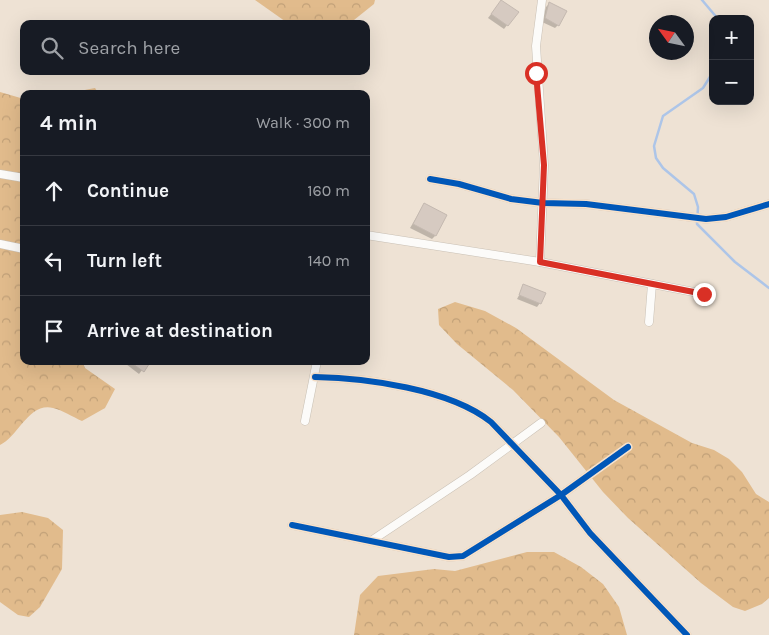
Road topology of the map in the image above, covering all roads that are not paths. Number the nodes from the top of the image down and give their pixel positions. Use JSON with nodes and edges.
{"nodes":[{"id":1,"x":542,"y":0,"type":"edge"},
{"id":2,"x":0,"y":174,"type":"edge"},
{"id":3,"x":20,"y":177,"type":"edge"},
{"id":4,"x":430,"y":179,"type":"dead end"},
{"id":5,"x":543,"y":203,"type":"junction"},
{"id":6,"x":769,"y":204,"type":"edge"},
{"id":7,"x":370,"y":235,"type":"edge"},
{"id":8,"x":0,"y":244,"type":"edge"},
{"id":9,"x":20,"y":248,"type":"edge"},
{"id":10,"x":540,"y":262,"type":"junction"},
{"id":11,"x":652,"y":284,"type":"junction"},
{"id":12,"x":704,"y":294,"type":"dead end"},
{"id":13,"x":650,"y":322,"type":"dead end"},
{"id":14,"x":316,"y":365,"type":"edge"},
{"id":15,"x":315,"y":377,"type":"junction"},
{"id":16,"x":305,"y":421,"type":"dead end"},
{"id":17,"x":541,"y":423,"type":"dead end"},
{"id":18,"x":513,"y":444,"type":"junction"},
{"id":19,"x":628,"y":447,"type":"dead end"},
{"id":20,"x":561,"y":495,"type":"junction"},
{"id":21,"x":292,"y":525,"type":"dead end"},
{"id":22,"x":371,"y":541,"type":"junction"},
{"id":23,"x":687,"y":635,"type":"edge"}],
"edges":[{"from":1,"to":5,"type":"street"},
{"from":2,"to":3,"type":"street"},
{"from":4,"to":5,"type":"street"},
{"from":5,"to":6,"type":"street"},
{"from":5,"to":10,"type":"street"},
{"from":7,"to":10,"type":"street"},
{"from":8,"to":9,"type":"street"},
{"from":10,"to":11,"type":"street"},
{"from":11,"to":12,"type":"street"},
{"from":11,"to":13,"type":"street"},
{"from":14,"to":15,"type":"street"},
{"from":15,"to":16,"type":"street"},
{"from":15,"to":18,"type":"street"},
{"from":17,"to":18,"type":"street"},
{"from":18,"to":20,"type":"street"},
{"from":18,"to":22,"type":"street"},
{"from":19,"to":20,"type":"street"},
{"from":20,"to":22,"type":"street"},
{"from":20,"to":23,"type":"street"},
{"from":21,"to":22,"type":"street"}]}
